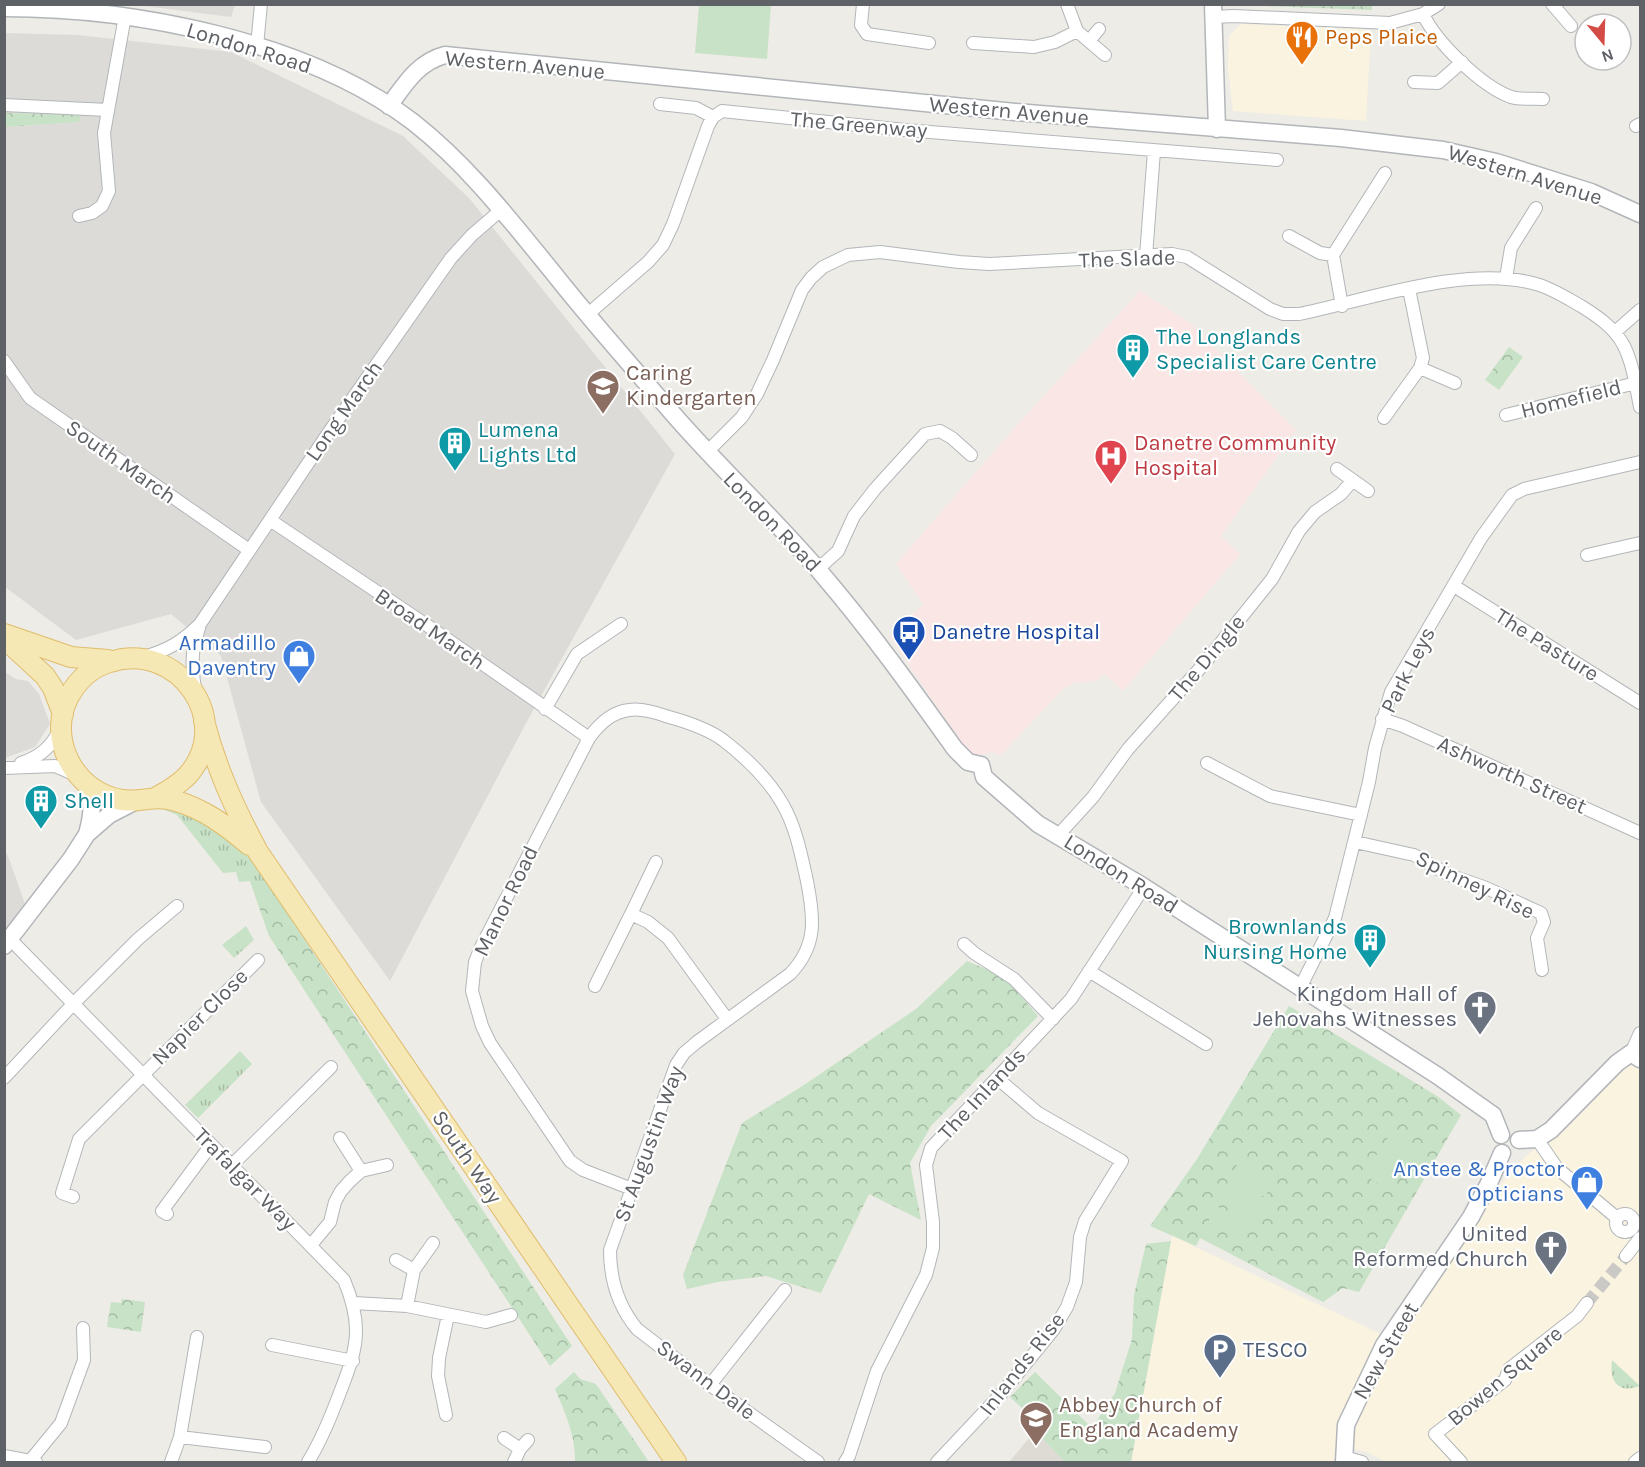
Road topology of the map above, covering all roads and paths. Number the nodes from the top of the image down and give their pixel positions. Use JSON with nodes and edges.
{"nodes":[{"id":1,"x":261,"y":4,"type":"edge"},
{"id":2,"x":863,"y":4,"type":"edge"},
{"id":3,"x":1067,"y":4,"type":"edge"},
{"id":4,"x":1439,"y":4,"type":"edge"},
{"id":5,"x":1552,"y":4,"type":"edge"},
{"id":6,"x":40,"y":6,"type":"edge"},
{"id":7,"x":4,"y":8,"type":"edge"},
{"id":8,"x":1213,"y":11,"type":"edge"},
{"id":9,"x":1423,"y":14,"type":"junction"},
{"id":10,"x":125,"y":16,"type":"junction"},
{"id":11,"x":1571,"y":26,"type":"dead end"},
{"id":12,"x":1099,"y":28,"type":"dead end"},
{"id":13,"x":864,"y":29,"type":"junction"},
{"id":14,"x":1077,"y":31,"type":"junction"},
{"id":15,"x":849,"y":32,"type":"dead end"},
{"id":16,"x":1089,"y":41,"type":"junction"},
{"id":17,"x":929,"y":42,"type":"dead end"},
{"id":18,"x":973,"y":43,"type":"dead end"},
{"id":19,"x":257,"y":46,"type":"junction"},
{"id":20,"x":1105,"y":55,"type":"dead end"},
{"id":21,"x":1462,"y":62,"type":"junction"},
{"id":22,"x":1414,"y":82,"type":"dead end"},
{"id":23,"x":1543,"y":99,"type":"dead end"},
{"id":24,"x":660,"y":104,"type":"dead end"},
{"id":25,"x":4,"y":105,"type":"edge"},
{"id":26,"x":389,"y":106,"type":"junction"},
{"id":27,"x":108,"y":110,"type":"junction"},
{"id":28,"x":713,"y":117,"type":"junction"},
{"id":29,"x":1217,"y":129,"type":"junction"},
{"id":30,"x":1154,"y":151,"type":"junction"},
{"id":31,"x":1277,"y":160,"type":"dead end"},
{"id":32,"x":1385,"y":173,"type":"dead end"},
{"id":33,"x":1536,"y":208,"type":"dead end"},
{"id":34,"x":501,"y":210,"type":"junction"},
{"id":35,"x":1641,"y":214,"type":"edge"},
{"id":36,"x":79,"y":216,"type":"dead end"},
{"id":37,"x":1289,"y":236,"type":"dead end"},
{"id":38,"x":1333,"y":255,"type":"junction"},
{"id":39,"x":1146,"y":256,"type":"junction"},
{"id":40,"x":1506,"y":278,"type":"junction"},
{"id":41,"x":1409,"y":289,"type":"junction"},
{"id":42,"x":1342,"y":306,"type":"junction"},
{"id":43,"x":1641,"y":310,"type":"edge"},
{"id":44,"x":587,"y":315,"type":"junction"},
{"id":45,"x":1615,"y":332,"type":"junction"},
{"id":46,"x":4,"y":361,"type":"edge"},
{"id":47,"x":1420,"y":368,"type":"junction"},
{"id":48,"x":1455,"y":383,"type":"dead end"},
{"id":49,"x":1636,"y":383,"type":"junction"},
{"id":50,"x":1641,"y":407,"type":"edge"},
{"id":51,"x":1506,"y":415,"type":"dead end"},
{"id":52,"x":1384,"y":418,"type":"dead end"},
{"id":53,"x":706,"y":453,"type":"junction"},
{"id":54,"x":971,"y":455,"type":"dead end"},
{"id":55,"x":1641,"y":462,"type":"edge"},
{"id":56,"x":1337,"y":469,"type":"dead end"},
{"id":57,"x":1353,"y":480,"type":"junction"},
{"id":58,"x":1368,"y":491,"type":"dead end"},
{"id":59,"x":270,"y":520,"type":"junction"},
{"id":60,"x":1641,"y":543,"type":"edge"},
{"id":61,"x":249,"y":550,"type":"junction"},
{"id":62,"x":1587,"y":555,"type":"dead end"},
{"id":63,"x":818,"y":569,"type":"junction"},
{"id":64,"x":1454,"y":586,"type":"junction"},
{"id":65,"x":200,"y":624,"type":"junction"},
{"id":66,"x":621,"y":624,"type":"dead end"},
{"id":67,"x":4,"y":636,"type":"edge"},
{"id":68,"x":129,"y":658,"type":"junction"},
{"id":69,"x":197,"y":698,"type":"junction"},
{"id":70,"x":1641,"y":704,"type":"edge"},
{"id":71,"x":545,"y":709,"type":"junction"},
{"id":72,"x":1382,"y":719,"type":"junction"},
{"id":73,"x":62,"y":720,"type":"junction"},
{"id":74,"x":204,"y":721,"type":"junction"},
{"id":75,"x":589,"y":738,"type":"junction"},
{"id":76,"x":1208,"y":763,"type":"dead end"},
{"id":77,"x":5,"y":768,"type":"edge"},
{"id":78,"x":83,"y":780,"type":"junction"},
{"id":79,"x":157,"y":797,"type":"junction"},
{"id":80,"x":136,"y":801,"type":"junction"},
{"id":81,"x":1361,"y":815,"type":"junction"},
{"id":82,"x":1641,"y":833,"type":"edge"},
{"id":83,"x":87,"y":834,"type":"junction"},
{"id":84,"x":1060,"y":837,"type":"junction"},
{"id":85,"x":1355,"y":842,"type":"junction"},
{"id":86,"x":258,"y":852,"type":"junction"},
{"id":87,"x":656,"y":862,"type":"dead end"},
{"id":88,"x":1143,"y":887,"type":"junction"},
{"id":89,"x":177,"y":906,"type":"dead end"},
{"id":90,"x":631,"y":914,"type":"junction"},
{"id":91,"x":7,"y":943,"type":"edge"},
{"id":92,"x":964,"y":944,"type":"dead end"},
{"id":93,"x":258,"y":960,"type":"dead end"},
{"id":94,"x":1542,"y":970,"type":"dead end"},
{"id":95,"x":1089,"y":971,"type":"junction"},
{"id":96,"x":595,"y":986,"type":"dead end"},
{"id":97,"x":1300,"y":986,"type":"junction"},
{"id":98,"x":74,"y":1003,"type":"junction"},
{"id":99,"x":727,"y":1019,"type":"junction"},
{"id":100,"x":1053,"y":1019,"type":"junction"},
{"id":101,"x":1641,"y":1033,"type":"edge"},
{"id":102,"x":1206,"y":1044,"type":"dead end"},
{"id":103,"x":1636,"y":1056,"type":"edge"},
{"id":104,"x":331,"y":1067,"type":"dead end"},
{"id":105,"x":143,"y":1074,"type":"junction"},
{"id":106,"x":4,"y":1078,"type":"edge"},
{"id":107,"x":997,"y":1078,"type":"junction"},
{"id":108,"x":1502,"y":1135,"type":"junction"},
{"id":109,"x":339,"y":1137,"type":"dead end"},
{"id":110,"x":1537,"y":1139,"type":"junction"},
{"id":111,"x":1519,"y":1140,"type":"junction"},
{"id":112,"x":211,"y":1145,"type":"junction"},
{"id":113,"x":1502,"y":1153,"type":"junction"},
{"id":114,"x":387,"y":1165,"type":"dead end"},
{"id":115,"x":231,"y":1166,"type":"junction"},
{"id":116,"x":361,"y":1171,"type":"junction"},
{"id":117,"x":632,"y":1189,"type":"junction"},
{"id":118,"x":73,"y":1197,"type":"dead end"},
{"id":119,"x":167,"y":1214,"type":"dead end"},
{"id":120,"x":1638,"y":1234,"type":"edge"},
{"id":121,"x":433,"y":1243,"type":"dead end"},
{"id":122,"x":311,"y":1245,"type":"junction"},
{"id":123,"x":1626,"y":1256,"type":"tunnel mouth"},
{"id":124,"x":396,"y":1260,"type":"dead end"},
{"id":125,"x":414,"y":1270,"type":"junction"},
{"id":126,"x":613,"y":1282,"type":"joint"},
{"id":127,"x":785,"y":1290,"type":"dead end"},
{"id":128,"x":354,"y":1303,"type":"junction"},
{"id":129,"x":1587,"y":1303,"type":"tunnel mouth"},
{"id":130,"x":407,"y":1306,"type":"junction"},
{"id":131,"x":448,"y":1315,"type":"junction"},
{"id":132,"x":511,"y":1315,"type":"dead end"},
{"id":133,"x":83,"y":1328,"type":"dead end"},
{"id":134,"x":197,"y":1337,"type":"dead end"},
{"id":135,"x":272,"y":1345,"type":"dead end"},
{"id":136,"x":353,"y":1360,"type":"junction"},
{"id":137,"x":710,"y":1385,"type":"junction"},
{"id":138,"x":446,"y":1415,"type":"dead end"},
{"id":139,"x":180,"y":1437,"type":"junction"},
{"id":140,"x":504,"y":1438,"type":"dead end"},
{"id":141,"x":265,"y":1447,"type":"dead end"},
{"id":142,"x":4,"y":1456,"type":"edge"},
{"id":143,"x":1641,"y":1458,"type":"edge"},
{"id":144,"x":1344,"y":1460,"type":"edge"},
{"id":145,"x":33,"y":1462,"type":"edge"},
{"id":146,"x":171,"y":1462,"type":"edge"},
{"id":147,"x":308,"y":1462,"type":"edge"},
{"id":148,"x":514,"y":1462,"type":"edge"},
{"id":149,"x":676,"y":1462,"type":"edge"},
{"id":150,"x":818,"y":1462,"type":"edge"},
{"id":151,"x":845,"y":1462,"type":"edge"},
{"id":152,"x":937,"y":1462,"type":"edge"},
{"id":153,"x":1362,"y":1462,"type":"edge"},
{"id":154,"x":1461,"y":1462,"type":"edge"},
{"id":155,"x":1635,"y":1462,"type":"edge"}],
"edges":[{"from":1,"to":19,"type":"street"},
{"from":2,"to":13,"type":"street"},
{"from":3,"to":14,"type":"street"},
{"from":4,"to":9,"type":"street"},
{"from":5,"to":11,"type":"street"},
{"from":6,"to":7,"type":"main road","name":"London Road"},
{"from":6,"to":10,"type":"main road","name":"London Road"},
{"from":8,"to":9,"type":"street"},
{"from":8,"to":29,"type":"main road"},
{"from":9,"to":21,"type":"street"},
{"from":10,"to":19,"type":"main road","name":"London Road"},
{"from":10,"to":27,"type":"street"},
{"from":12,"to":16,"type":"street"},
{"from":13,"to":15,"type":"street"},
{"from":13,"to":17,"type":"street"},
{"from":14,"to":16,"type":"street"},
{"from":14,"to":18,"type":"street"},
{"from":16,"to":20,"type":"street"},
{"from":19,"to":26,"type":"main road","name":"London Road"},
{"from":21,"to":22,"type":"street"},
{"from":21,"to":23,"type":"street"},
{"from":24,"to":28,"type":"street","name":"The Greenway"},
{"from":25,"to":27,"type":"street"},
{"from":26,"to":29,"type":"main road","name":"Western Avenue"},
{"from":26,"to":34,"type":"main road","name":"London Road"},
{"from":27,"to":36,"type":"street"},
{"from":28,"to":30,"type":"street","name":"The Greenway"},
{"from":28,"to":44,"type":"street"},
{"from":29,"to":35,"type":"main road","name":"Western Avenue"},
{"from":30,"to":31,"type":"street","name":"The Greenway"},
{"from":30,"to":39,"type":"street"},
{"from":32,"to":38,"type":"street"},
{"from":33,"to":40,"type":"street"},
{"from":34,"to":44,"type":"main road","name":"London Road"},
{"from":34,"to":59,"type":"street","name":"Long March"},
{"from":37,"to":38,"type":"street"},
{"from":38,"to":42,"type":"street"},
{"from":39,"to":42,"type":"street","name":"The Slade"},
{"from":39,"to":53,"type":"street","name":"The Slade"},
{"from":40,"to":41,"type":"street","name":"The Slade"},
{"from":40,"to":45,"type":"street","name":"The Slade"},
{"from":41,"to":42,"type":"street","name":"The Slade"},
{"from":41,"to":47,"type":"street"},
{"from":43,"to":45,"type":"street"},
{"from":44,"to":53,"type":"main road","name":"London Road"},
{"from":45,"to":49,"type":"street","name":"The Slade"},
{"from":46,"to":61,"type":"street","name":"South March"},
{"from":47,"to":48,"type":"street"},
{"from":47,"to":52,"type":"street"},
{"from":49,"to":50,"type":"street","name":"The Slade"},
{"from":49,"to":51,"type":"street","name":"Homefield"},
{"from":53,"to":63,"type":"main road","name":"London Road"},
{"from":54,"to":63,"type":"street"},
{"from":55,"to":64,"type":"street","name":"Park Leys"},
{"from":56,"to":57,"type":"street"},
{"from":57,"to":58,"type":"street"},
{"from":57,"to":84,"type":"street","name":"The Dingle"},
{"from":59,"to":61,"type":"street","name":"Long March"},
{"from":59,"to":71,"type":"street","name":"Broad March"},
{"from":60,"to":62,"type":"street"},
{"from":61,"to":65,"type":"street","name":"Long March"},
{"from":63,"to":84,"type":"main road","name":"London Road"},
{"from":64,"to":70,"type":"street","name":"The Pasture"},
{"from":64,"to":72,"type":"street","name":"Park Leys"},
{"from":65,"to":68,"type":"street","name":"Long March"},
{"from":65,"to":69,"type":"street","name":"Long March"},
{"from":66,"to":71,"type":"street"},
{"from":67,"to":68,"type":"main road"},
{"from":67,"to":73,"type":"main road"},
{"from":68,"to":69,"type":"main road"},
{"from":68,"to":73,"type":"main road"},
{"from":69,"to":74,"type":"main road"},
{"from":71,"to":75,"type":"street","name":"Broad March"},
{"from":72,"to":81,"type":"street","name":"Park Leys"},
{"from":72,"to":82,"type":"street","name":"Ashworth Street"},
{"from":73,"to":77,"type":"street"},
{"from":73,"to":78,"type":"main road"},
{"from":74,"to":79,"type":"main road"},
{"from":74,"to":86,"type":"main road","name":"South Way"},
{"from":75,"to":99,"type":"street","name":"St Augustin Way"},
{"from":75,"to":117,"type":"street","name":"Manor Road"},
{"from":76,"to":81,"type":"street"},
{"from":77,"to":78,"type":"street"},
{"from":78,"to":80,"type":"main road"},
{"from":78,"to":83,"type":"main road"},
{"from":79,"to":80,"type":"main road"},
{"from":79,"to":86,"type":"main road","name":"South Way"},
{"from":80,"to":83,"type":"main road"},
{"from":81,"to":85,"type":"street","name":"Park Leys"},
{"from":83,"to":91,"type":"main road"},
{"from":84,"to":88,"type":"main road","name":"London Road"},
{"from":85,"to":94,"type":"street","name":"Spinney Rise"},
{"from":85,"to":97,"type":"street","name":"Park Leys"},
{"from":86,"to":149,"type":"main road","name":"South Way"},
{"from":87,"to":90,"type":"street"},
{"from":88,"to":95,"type":"street","name":"The Inlands"},
{"from":88,"to":97,"type":"main road","name":"London Road"},
{"from":89,"to":98,"type":"street"},
{"from":90,"to":96,"type":"street"},
{"from":90,"to":99,"type":"street"},
{"from":91,"to":98,"type":"street","name":"Trafalgar Way"},
{"from":92,"to":100,"type":"street"},
{"from":93,"to":105,"type":"street","name":"Napier Close"},
{"from":95,"to":100,"type":"street","name":"The Inlands"},
{"from":95,"to":102,"type":"street"},
{"from":97,"to":108,"type":"main road","name":"London Road"},
{"from":98,"to":105,"type":"street","name":"Trafalgar Way"},
{"from":98,"to":106,"type":"street"},
{"from":99,"to":117,"type":"street","name":"St Augustin Way"},
{"from":100,"to":107,"type":"street","name":"The Inlands"},
{"from":101,"to":103,"type":"street"},
{"from":103,"to":110,"type":"main road"},
{"from":104,"to":115,"type":"street"},
{"from":105,"to":112,"type":"street","name":"Trafalgar Way"},
{"from":105,"to":118,"type":"street","name":"Napier Close"},
{"from":107,"to":151,"type":"street","name":"The Inlands"},
{"from":107,"to":152,"type":"street","name":"Inlands Rise"},
{"from":108,"to":111,"type":"main road"},
{"from":108,"to":113,"type":"main road"},
{"from":109,"to":116,"type":"street"},
{"from":110,"to":111,"type":"main road"},
{"from":110,"to":120,"type":"street"},
{"from":111,"to":113,"type":"main road"},
{"from":112,"to":115,"type":"street","name":"Trafalgar Way"},
{"from":112,"to":119,"type":"street"},
{"from":113,"to":144,"type":"main road","name":"New Street"},
{"from":114,"to":116,"type":"street"},
{"from":115,"to":122,"type":"street","name":"Trafalgar Way"},
{"from":116,"to":122,"type":"street"},
{"from":117,"to":126,"type":"street","name":"St Augustin Way"},
{"from":120,"to":123,"type":"street"},
{"from":121,"to":125,"type":"street"},
{"from":122,"to":128,"type":"street","name":"Trafalgar Way"},
{"from":124,"to":125,"type":"street"},
{"from":125,"to":130,"type":"street"},
{"from":126,"to":137,"type":"street","name":"Swann Dale"},
{"from":127,"to":137,"type":"street"},
{"from":128,"to":130,"type":"street"},
{"from":128,"to":136,"type":"street","name":"Trafalgar Way"},
{"from":129,"to":154,"type":"street","name":"Bowen Square"},
{"from":130,"to":131,"type":"street"},
{"from":131,"to":132,"type":"street"},
{"from":131,"to":138,"type":"street"},
{"from":133,"to":145,"type":"street"},
{"from":134,"to":139,"type":"street"},
{"from":135,"to":136,"type":"street"},
{"from":136,"to":147,"type":"street","name":"Trafalgar Way"},
{"from":137,"to":150,"type":"street","name":"Swann Dale"},
{"from":139,"to":141,"type":"street"},
{"from":139,"to":146,"type":"street"},
{"from":140,"to":148,"type":"street"},
{"from":142,"to":145,"type":"street"},
{"from":143,"to":155,"type":"street"},
{"from":144,"to":153,"type":"street"}]}
